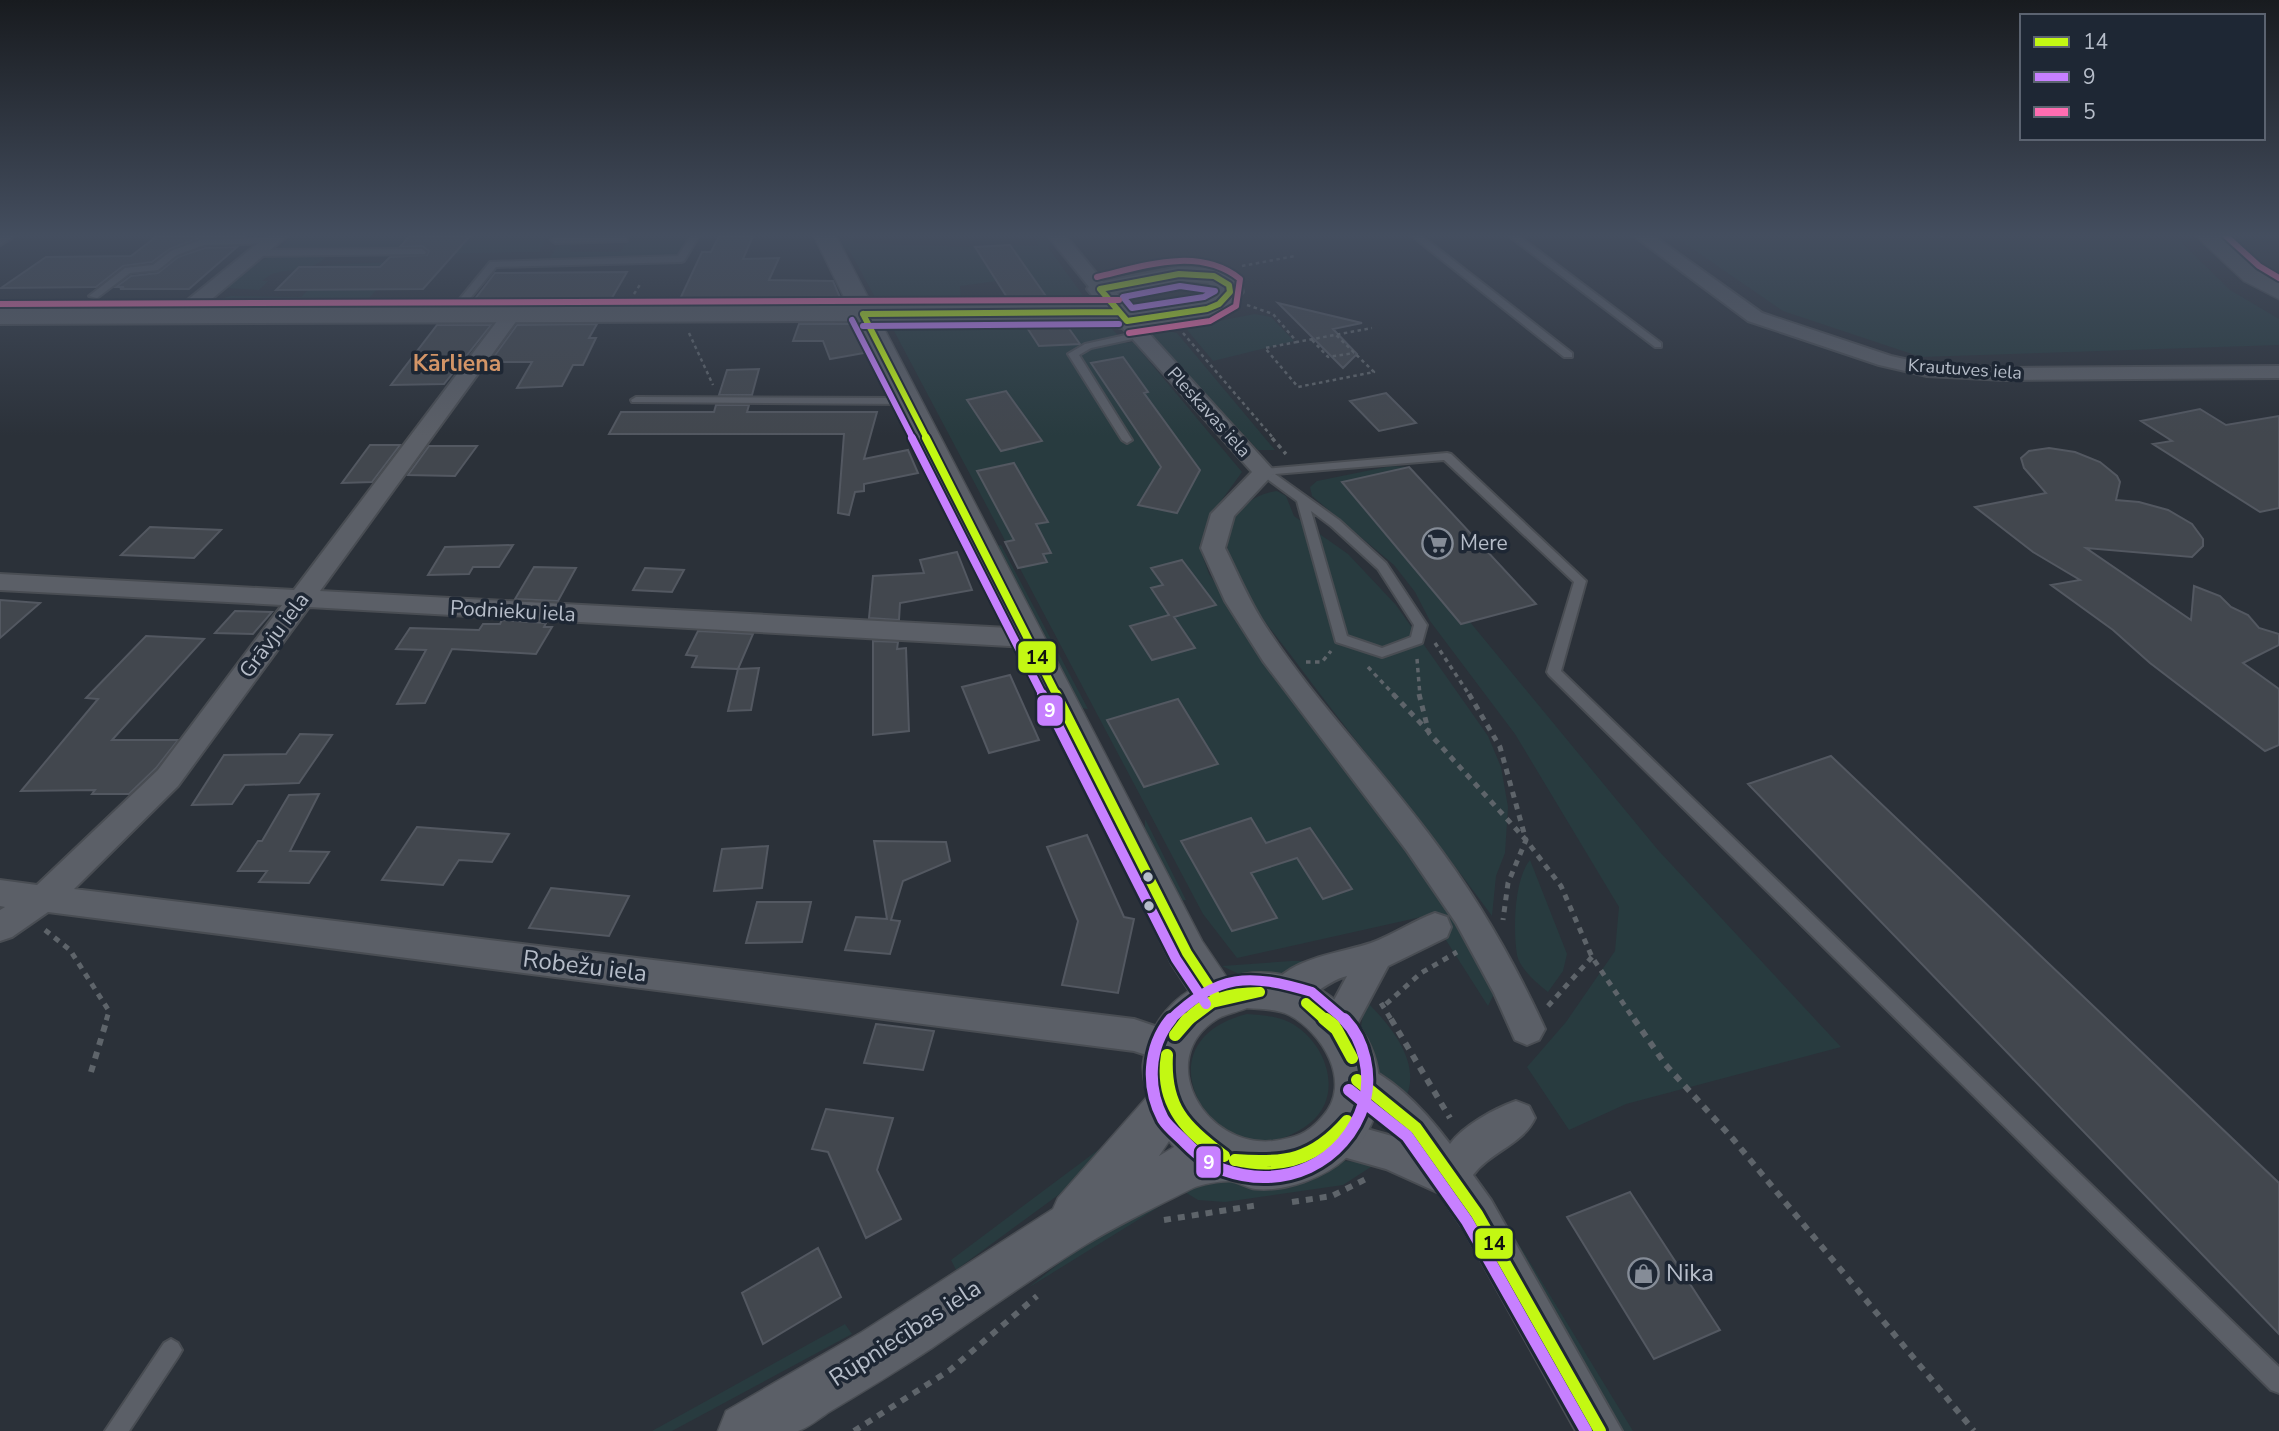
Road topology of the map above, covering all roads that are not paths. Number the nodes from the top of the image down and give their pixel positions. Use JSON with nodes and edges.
{"nodes":[{"id":1,"x":196,"y":303,"type":"edge"},
{"id":2,"x":461,"y":303,"type":"edge"},
{"id":3,"x":858,"y":303,"type":"edge"},
{"id":4,"x":1112,"y":303,"type":"edge"},
{"id":5,"x":1219,"y":303,"type":"edge"},
{"id":6,"x":1501,"y":303,"type":"edge"},
{"id":7,"x":1602,"y":303,"type":"edge"},
{"id":8,"x":1735,"y":303,"type":"edge"},
{"id":9,"x":454,"y":312,"type":"junction"},
{"id":10,"x":514,"y":312,"type":"junction"},
{"id":11,"x":863,"y":313,"type":"junction"},
{"id":12,"x":182,"y":314,"type":"junction"},
{"id":13,"x":1,"y":316,"type":"edge"},
{"id":14,"x":1128,"y":322,"type":"junction"},
{"id":15,"x":1658,"y":345,"type":"dead end"},
{"id":16,"x":1568,"y":355,"type":"dead end"},
{"id":17,"x":2279,"y":372,"type":"edge"},
{"id":18,"x":636,"y":400,"type":"dead end"},
{"id":19,"x":907,"y":401,"type":"junction"},
{"id":20,"x":1127,"y":440,"type":"dead end"},
{"id":21,"x":1264,"y":472,"type":"junction"},
{"id":22,"x":1302,"y":499,"type":"junction"},
{"id":23,"x":0,"y":582,"type":"edge"},
{"id":24,"x":300,"y":600,"type":"junction"},
{"id":25,"x":1027,"y":638,"type":"junction"},
{"id":26,"x":22,"y":901,"type":"edge"},
{"id":27,"x":1435,"y":926,"type":"dead end"},
{"id":28,"x":0,"y":927,"type":"edge"},
{"id":29,"x":1376,"y":956,"type":"junction"},
{"id":30,"x":1284,"y":994,"type":"junction"},
{"id":31,"x":1216,"y":997,"type":"junction"},
{"id":32,"x":1337,"y":1028,"type":"junction"},
{"id":33,"x":1527,"y":1029,"type":"road end"},
{"id":34,"x":1168,"y":1046,"type":"junction"},
{"id":35,"x":1357,"y":1080,"type":"junction"},
{"id":36,"x":1170,"y":1104,"type":"junction"},
{"id":37,"x":1516,"y":1118,"type":"dead end"},
{"id":38,"x":1335,"y":1138,"type":"junction"},
{"id":39,"x":1228,"y":1159,"type":"junction"},
{"id":40,"x":1448,"y":1178,"type":"junction"},
{"id":41,"x":1061,"y":1231,"type":"junction"},
{"id":42,"x":171,"y":1350,"type":"dead end"},
{"id":43,"x":2279,"y":1382,"type":"edge"},
{"id":44,"x":116,"y":1431,"type":"edge"},
{"id":45,"x":746,"y":1431,"type":"edge"},
{"id":46,"x":1600,"y":1431,"type":"edge"}],
"edges":[{"from":1,"to":12,"type":"street"},
{"from":2,"to":9,"type":"lane"},
{"from":3,"to":11,"type":"street"},
{"from":4,"to":14,"type":"main road","name":"Pleskavas iela"},
{"from":5,"to":14,"type":"main road"},
{"from":6,"to":16,"type":"lane"},
{"from":7,"to":15,"type":"lane"},
{"from":8,"to":17,"type":"street","name":"Krautuves iela"},
{"from":9,"to":10,"type":"main road"},
{"from":9,"to":12,"type":"main road"},
{"from":10,"to":11,"type":"main road"},
{"from":10,"to":24,"type":"street","name":"Grāvju iela"},
{"from":11,"to":14,"type":"main road"},
{"from":11,"to":19,"type":"street"},
{"from":12,"to":13,"type":"main road"},
{"from":14,"to":20,"type":"lane"},
{"from":14,"to":21,"type":"street","name":"Pleskavas iela"},
{"from":18,"to":19,"type":"lane"},
{"from":19,"to":25,"type":"street"},
{"from":21,"to":22,"type":"lane"},
{"from":21,"to":33,"type":"street","name":"Pleskavas iela"},
{"from":21,"to":43,"type":"lane"},
{"from":22,"to":22,"type":"lane"},
{"from":23,"to":24,"type":"street","name":"Podnieku iela"},
{"from":24,"to":25,"type":"street","name":"Podnieku iela"},
{"from":24,"to":26,"type":"street","name":"Grāvju iela"},
{"from":25,"to":31,"type":"street"},
{"from":26,"to":28,"type":"street","name":"Grāvju iela"},
{"from":26,"to":34,"type":"street","name":"Robežu iela"},
{"from":27,"to":29,"type":"street"},
{"from":29,"to":30,"type":"street"},
{"from":29,"to":32,"type":"street"},
{"from":30,"to":31,"type":"street"},
{"from":30,"to":32,"type":"street"},
{"from":31,"to":34,"type":"street"},
{"from":32,"to":35,"type":"street"},
{"from":34,"to":36,"type":"street"},
{"from":35,"to":38,"type":"street"},
{"from":35,"to":40,"type":"street"},
{"from":36,"to":39,"type":"street"},
{"from":36,"to":41,"type":"street","name":"Rūpniecības iela"},
{"from":37,"to":40,"type":"street"},
{"from":38,"to":39,"type":"street"},
{"from":38,"to":40,"type":"street"},
{"from":39,"to":41,"type":"street","name":"Rūpniecības iela"},
{"from":40,"to":46,"type":"street"},
{"from":41,"to":45,"type":"street","name":"Rūpniecības iela"},
{"from":42,"to":44,"type":"lane"}]}
